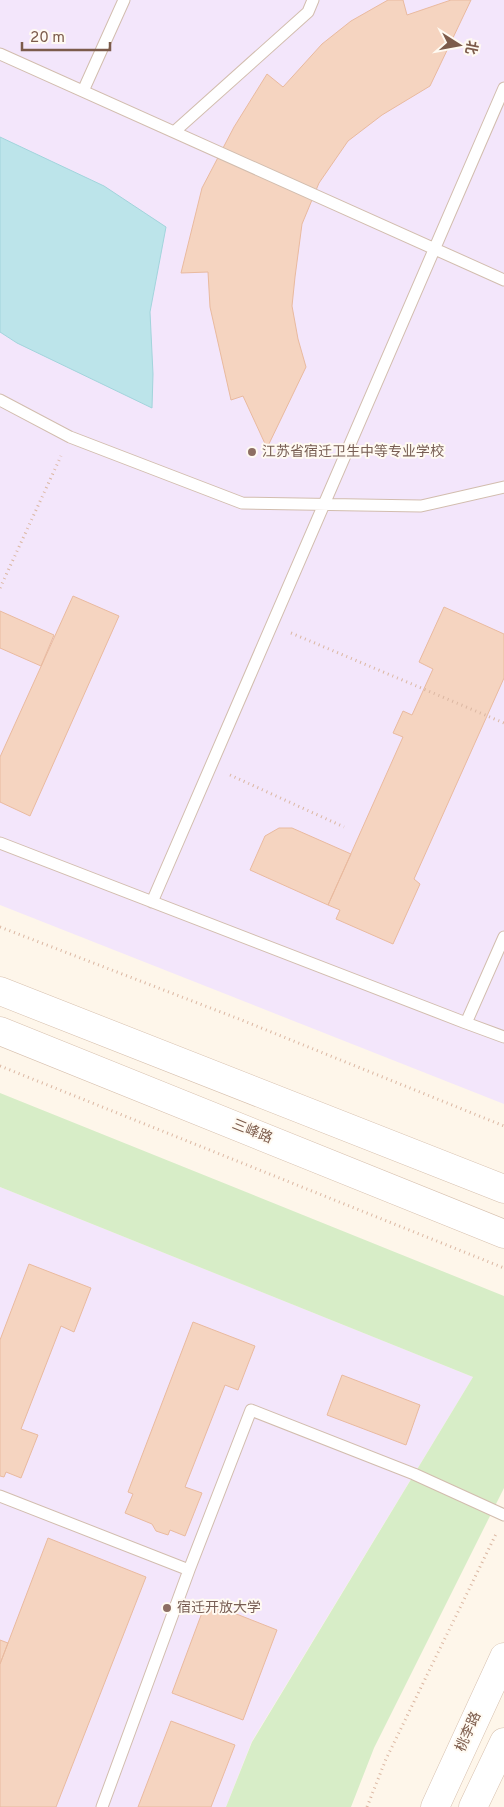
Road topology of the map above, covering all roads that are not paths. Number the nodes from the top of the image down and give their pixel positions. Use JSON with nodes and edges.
{"nodes":[{"id":1,"x":124,"y":0,"type":"edge"},
{"id":2,"x":313,"y":0,"type":"edge"},
{"id":3,"x":0,"y":54,"type":"edge"},
{"id":4,"x":504,"y":88,"type":"edge"},
{"id":5,"x":83,"y":91,"type":"junction"},
{"id":6,"x":174,"y":132,"type":"junction"},
{"id":7,"x":434,"y":249,"type":"junction"},
{"id":8,"x":504,"y":280,"type":"edge"},
{"id":9,"x":0,"y":400,"type":"edge"},
{"id":10,"x":504,"y":487,"type":"edge"},
{"id":11,"x":324,"y":504,"type":"junction"},
{"id":12,"x":0,"y":843,"type":"edge"},
{"id":13,"x":152,"y":902,"type":"junction"},
{"id":14,"x":504,"y":937,"type":"edge"},
{"id":15,"x":0,"y":991,"type":"edge"},
{"id":16,"x":466,"y":1023,"type":"junction"},
{"id":17,"x":0,"y":1031,"type":"edge"},
{"id":18,"x":504,"y":1037,"type":"edge"},
{"id":19,"x":504,"y":1189,"type":"edge"},
{"id":20,"x":504,"y":1234,"type":"edge"},
{"id":21,"x":0,"y":1496,"type":"edge"},
{"id":22,"x":504,"y":1515,"type":"edge"},
{"id":23,"x":189,"y":1570,"type":"junction"},
{"id":24,"x":504,"y":1657,"type":"edge"},
{"id":25,"x":504,"y":1742,"type":"edge"},
{"id":26,"x":102,"y":1807,"type":"edge"},
{"id":27,"x":435,"y":1807,"type":"edge"},
{"id":28,"x":473,"y":1807,"type":"edge"}],
"edges":[{"from":1,"to":5,"type":"lane"},
{"from":2,"to":6,"type":"lane"},
{"from":3,"to":5,"type":"lane"},
{"from":4,"to":7,"type":"lane"},
{"from":5,"to":6,"type":"lane"},
{"from":6,"to":7,"type":"lane"},
{"from":7,"to":8,"type":"lane"},
{"from":7,"to":11,"type":"lane"},
{"from":9,"to":11,"type":"lane"},
{"from":10,"to":11,"type":"lane"},
{"from":11,"to":13,"type":"lane"},
{"from":12,"to":13,"type":"lane"},
{"from":13,"to":16,"type":"lane"},
{"from":14,"to":16,"type":"lane"},
{"from":15,"to":19,"type":"main road"},
{"from":16,"to":18,"type":"lane"},
{"from":17,"to":20,"type":"main road","name":"三峰路"},
{"from":21,"to":23,"type":"lane"},
{"from":22,"to":23,"type":"lane"},
{"from":23,"to":26,"type":"lane"},
{"from":24,"to":27,"type":"main road","name":"桃李路"},
{"from":25,"to":28,"type":"main road"}]}
